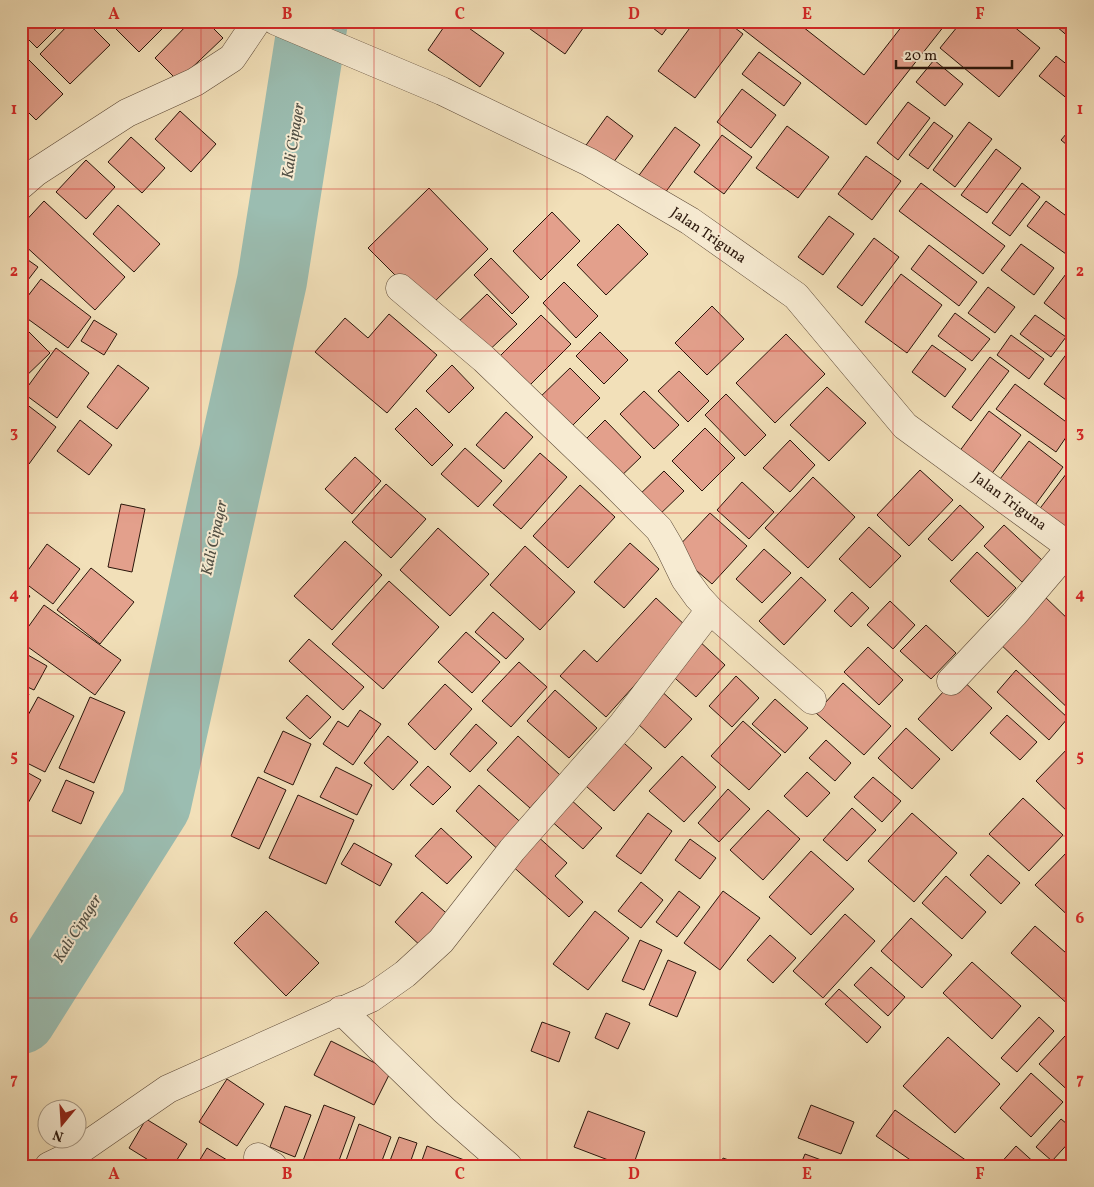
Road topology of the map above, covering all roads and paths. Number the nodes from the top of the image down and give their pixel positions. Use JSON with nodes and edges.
{"nodes":[{"id":1,"x":257,"y":21,"type":"edge"},
{"id":2,"x":280,"y":23,"type":"edge"},
{"id":3,"x":21,"y":185,"type":"edge"},
{"id":4,"x":400,"y":288,"type":"dead end"},
{"id":5,"x":1072,"y":548,"type":"edge"},
{"id":6,"x":710,"y":610,"type":"junction"},
{"id":7,"x":951,"y":680,"type":"dead end"},
{"id":8,"x":812,"y":700,"type":"dead end"},
{"id":9,"x":341,"y":1010,"type":"junction"},
{"id":10,"x":49,"y":1166,"type":"edge"},
{"id":11,"x":508,"y":1166,"type":"edge"}],
"edges":[{"from":1,"to":3,"type":"street"},
{"from":2,"to":5,"type":"street","name":"Jalan Triguna"},
{"from":4,"to":6,"type":"street"},
{"from":5,"to":7,"type":"street"},
{"from":6,"to":8,"type":"street"},
{"from":6,"to":9,"type":"street"},
{"from":9,"to":10,"type":"street"},
{"from":9,"to":11,"type":"street"}]}
